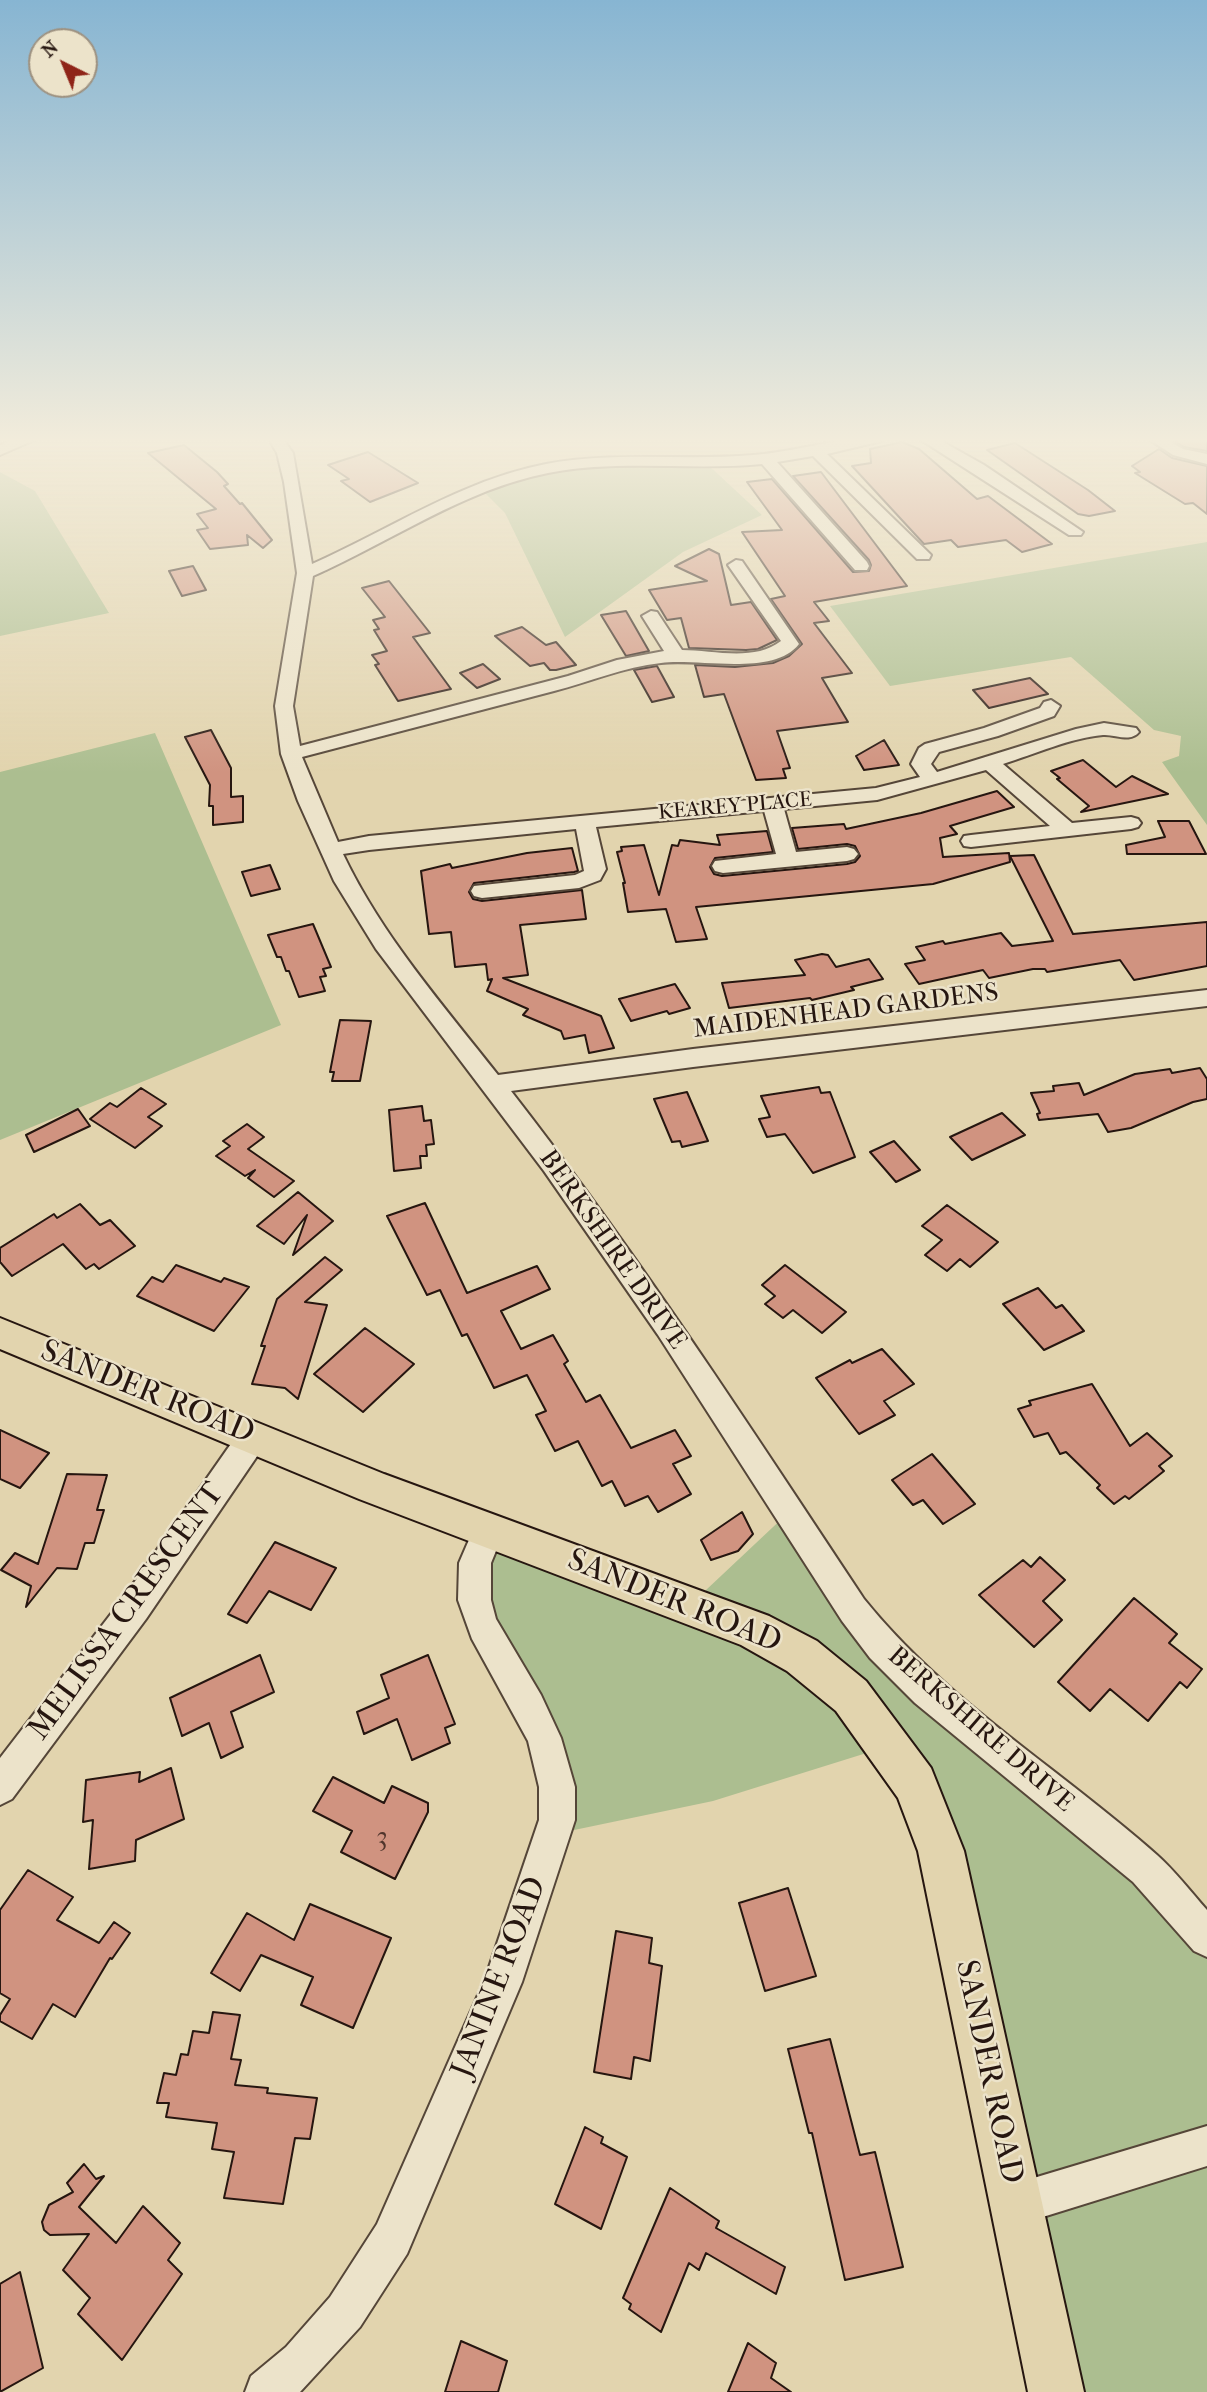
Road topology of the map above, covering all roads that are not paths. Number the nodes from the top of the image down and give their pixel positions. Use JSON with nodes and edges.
{"nodes":[{"id":1,"x":301,"y":550,"type":"edge"},
{"id":2,"x":354,"y":550,"type":"edge"},
{"id":3,"x":846,"y":550,"type":"edge"},
{"id":4,"x":917,"y":550,"type":"edge"},
{"id":5,"x":923,"y":555,"type":"dead end"},
{"id":6,"x":736,"y":565,"type":"dead end"},
{"id":7,"x":861,"y":566,"type":"dead end"},
{"id":8,"x":304,"y":573,"type":"junction"},
{"id":9,"x":651,"y":616,"type":"dead end"},
{"id":10,"x":676,"y":656,"type":"junction"},
{"id":11,"x":1051,"y":706,"type":"dead end"},
{"id":12,"x":1129,"y":732,"type":"dead end"},
{"id":13,"x":291,"y":754,"type":"junction"},
{"id":14,"x":989,"y":762,"type":"junction"},
{"id":15,"x":932,"y":780,"type":"junction"},
{"id":16,"x":772,"y":804,"type":"junction"},
{"id":17,"x":585,"y":823,"type":"junction"},
{"id":18,"x":1130,"y":823,"type":"dead end"},
{"id":19,"x":1067,"y":831,"type":"junction"},
{"id":20,"x":971,"y":841,"type":"dead end"},
{"id":21,"x":332,"y":850,"type":"junction"},
{"id":22,"x":847,"y":854,"type":"dead end"},
{"id":23,"x":788,"y":860,"type":"junction"},
{"id":24,"x":723,"y":866,"type":"dead end"},
{"id":25,"x":482,"y":891,"type":"dead end"},
{"id":26,"x":1207,"y":998,"type":"edge"},
{"id":27,"x":492,"y":1085,"type":"junction"},
{"id":28,"x":0,"y":1333,"type":"edge"},
{"id":29,"x":253,"y":1437,"type":"junction"},
{"id":30,"x":489,"y":1529,"type":"junction"},
{"id":31,"x":0,"y":1787,"type":"edge"},
{"id":32,"x":1207,"y":1938,"type":"edge"},
{"id":33,"x":1207,"y":2146,"type":"edge"},
{"id":34,"x":1017,"y":2204,"type":"junction"},
{"id":35,"x":267,"y":2392,"type":"edge"},
{"id":36,"x":1056,"y":2392,"type":"edge"}],
"edges":[{"from":1,"to":8,"type":"street","name":"BERKSHIRE DRIVE"},
{"from":2,"to":8,"type":"street"},
{"from":3,"to":7,"type":"street"},
{"from":4,"to":5,"type":"street"},
{"from":6,"to":10,"type":"street"},
{"from":8,"to":13,"type":"street","name":"BERKSHIRE DRIVE"},
{"from":9,"to":10,"type":"street"},
{"from":10,"to":13,"type":"street"},
{"from":11,"to":15,"type":"street"},
{"from":12,"to":14,"type":"street","name":"KEAREY PLACE"},
{"from":13,"to":21,"type":"street","name":"BERKSHIRE DRIVE"},
{"from":14,"to":15,"type":"street","name":"KEAREY PLACE"},
{"from":14,"to":19,"type":"street"},
{"from":15,"to":16,"type":"street","name":"KEAREY PLACE"},
{"from":16,"to":17,"type":"street","name":"KEAREY PLACE"},
{"from":16,"to":23,"type":"street"},
{"from":17,"to":21,"type":"street","name":"KEAREY PLACE"},
{"from":17,"to":25,"type":"street"},
{"from":18,"to":19,"type":"street"},
{"from":19,"to":20,"type":"street"},
{"from":21,"to":27,"type":"street","name":"BERKSHIRE DRIVE"},
{"from":22,"to":23,"type":"street"},
{"from":23,"to":24,"type":"street"},
{"from":26,"to":27,"type":"street","name":"MAIDENHEAD GARDENS"},
{"from":27,"to":32,"type":"street","name":"BERKSHIRE DRIVE"},
{"from":28,"to":29,"type":"main road","name":"SANDER ROAD"},
{"from":29,"to":30,"type":"main road","name":"SANDER ROAD"},
{"from":29,"to":31,"type":"street","name":"MELISSA CRESCENT"},
{"from":30,"to":34,"type":"main road","name":"SANDER ROAD"},
{"from":30,"to":35,"type":"street","name":"JANINE ROAD"},
{"from":33,"to":34,"type":"street"},
{"from":34,"to":36,"type":"main road","name":"SANDER ROAD"}]}
